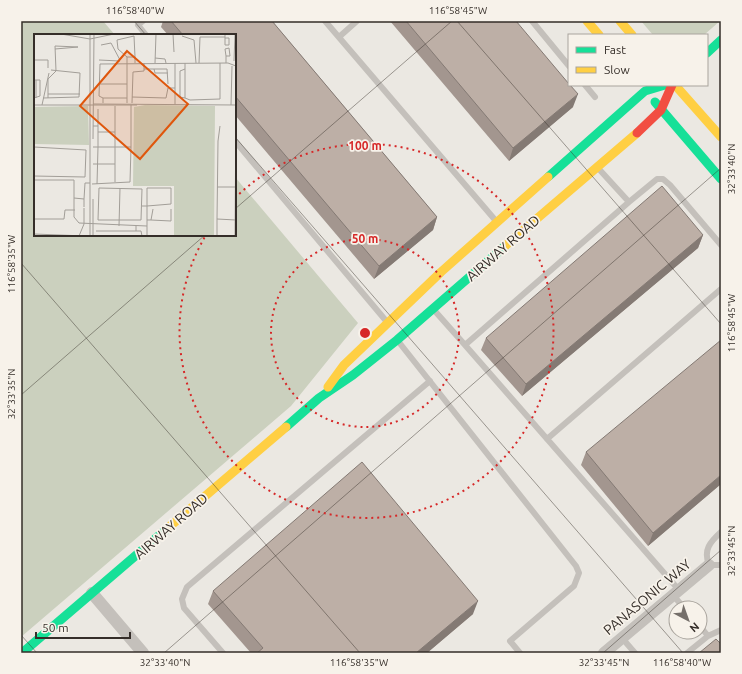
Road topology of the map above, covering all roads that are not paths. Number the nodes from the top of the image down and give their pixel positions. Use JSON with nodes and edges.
{"nodes":[{"id":1,"x":325,"y":21,"type":"edge"},
{"id":2,"x":357,"y":21,"type":"edge"},
{"id":3,"x":532,"y":21,"type":"edge"},
{"id":4,"x":587,"y":21,"type":"edge"},
{"id":5,"x":620,"y":21,"type":"edge"},
{"id":6,"x":138,"y":22,"type":"edge"},
{"id":7,"x":145,"y":34,"type":"edge"},
{"id":8,"x":598,"y":34,"type":"edge"},
{"id":9,"x":631,"y":34,"type":"edge"},
{"id":10,"x":339,"y":37,"type":"junction"},
{"id":11,"x":721,"y":40,"type":"edge"},
{"id":12,"x":708,"y":52,"type":"edge"},
{"id":13,"x":568,"y":65,"type":"edge"},
{"id":14,"x":586,"y":86,"type":"edge"},
{"id":15,"x":658,"y":86,"type":"edge"},
{"id":16,"x":672,"y":86,"type":"edge"},
{"id":17,"x":676,"y":86,"type":"edge"},
{"id":18,"x":643,"y":88,"type":"edge"},
{"id":19,"x":595,"y":97,"type":"dead end"},
{"id":20,"x":661,"y":110,"type":"junction"},
{"id":21,"x":721,"y":137,"type":"edge"},
{"id":22,"x":236,"y":142,"type":"edge"},
{"id":23,"x":597,"y":167,"type":"junction"},
{"id":24,"x":721,"y":179,"type":"edge"},
{"id":25,"x":629,"y":202,"type":"junction"},
{"id":26,"x":498,"y":222,"type":"junction"},
{"id":27,"x":721,"y":245,"type":"edge"},
{"id":28,"x":721,"y":289,"type":"edge"},
{"id":29,"x":433,"y":309,"type":"junction"},
{"id":30,"x":387,"y":322,"type":"junction"},
{"id":31,"x":397,"y":340,"type":"junction"},
{"id":32,"x":465,"y":345,"type":"junction"},
{"id":33,"x":430,"y":381,"type":"junction"},
{"id":34,"x":319,"y":398,"type":"junction"},
{"id":35,"x":547,"y":439,"type":"junction"},
{"id":36,"x":721,"y":532,"type":"edge"},
{"id":37,"x":715,"y":565,"type":"edge"},
{"id":38,"x":676,"y":593,"type":"junction"},
{"id":39,"x":92,"y":594,"type":"junction"},
{"id":40,"x":680,"y":600,"type":"edge"},
{"id":41,"x":721,"y":630,"type":"edge"},
{"id":42,"x":708,"y":636,"type":"edge"},
{"id":43,"x":622,"y":638,"type":"junction"},
{"id":44,"x":703,"y":640,"type":"edge"},
{"id":45,"x":22,"y":653,"type":"edge"},
{"id":46,"x":143,"y":653,"type":"edge"},
{"id":47,"x":223,"y":653,"type":"edge"},
{"id":48,"x":520,"y":653,"type":"edge"},
{"id":49,"x":604,"y":653,"type":"edge"},
{"id":50,"x":635,"y":653,"type":"edge"},
{"id":51,"x":687,"y":653,"type":"edge"}],
"edges":[{"from":1,"to":10,"type":"lane"},
{"from":2,"to":10,"type":"lane"},
{"from":3,"to":13,"type":"lane"},
{"from":4,"to":8,"type":"street"},
{"from":5,"to":9,"type":"street"},
{"from":6,"to":7,"type":"lane"},
{"from":10,"to":26,"type":"lane"},
{"from":11,"to":12,"type":"street"},
{"from":14,"to":19,"type":"lane"},
{"from":15,"to":18,"type":"street","name":"AIRWAY ROAD"},
{"from":16,"to":20,"type":"street","name":"AIRWAY ROAD"},
{"from":17,"to":21,"type":"street"},
{"from":18,"to":20,"type":"street"},
{"from":18,"to":26,"type":"street","name":"AIRWAY ROAD"},
{"from":20,"to":23,"type":"street","name":"AIRWAY ROAD"},
{"from":20,"to":24,"type":"street"},
{"from":22,"to":30,"type":"lane"},
{"from":23,"to":25,"type":"lane"},
{"from":23,"to":29,"type":"street","name":"AIRWAY ROAD"},
{"from":25,"to":27,"type":"lane"},
{"from":25,"to":32,"type":"lane"},
{"from":26,"to":30,"type":"street","name":"AIRWAY ROAD"},
{"from":28,"to":35,"type":"lane"},
{"from":29,"to":31,"type":"street","name":"AIRWAY ROAD"},
{"from":29,"to":32,"type":"lane"},
{"from":30,"to":34,"type":"street","name":"AIRWAY ROAD"},
{"from":31,"to":33,"type":"lane"},
{"from":31,"to":34,"type":"street","name":"AIRWAY ROAD"},
{"from":32,"to":35,"type":"lane"},
{"from":33,"to":47,"type":"lane"},
{"from":33,"to":48,"type":"lane"},
{"from":34,"to":39,"type":"street","name":"AIRWAY ROAD"},
{"from":35,"to":38,"type":"lane"},
{"from":36,"to":37,"type":"lane"},
{"from":37,"to":38,"type":"street","name":"PANASONIC WAY"},
{"from":38,"to":40,"type":"lane"},
{"from":38,"to":43,"type":"street","name":"PANASONIC WAY"},
{"from":39,"to":45,"type":"street","name":"AIRWAY ROAD"},
{"from":39,"to":46,"type":"street"},
{"from":41,"to":42,"type":"lane"},
{"from":43,"to":49,"type":"street","name":"PANASONIC WAY"},
{"from":43,"to":50,"type":"lane"},
{"from":44,"to":51,"type":"lane"}]}
